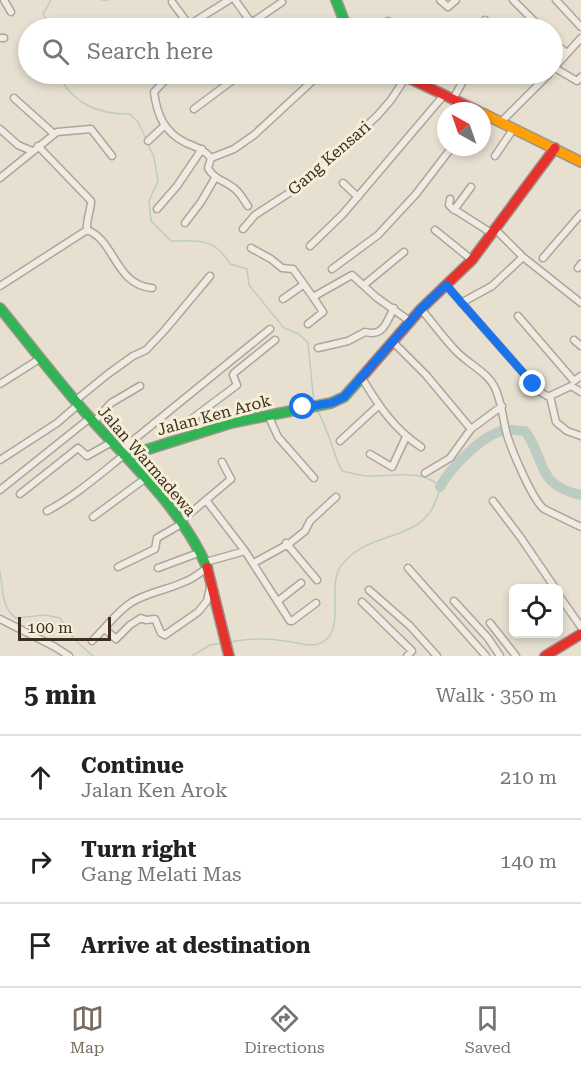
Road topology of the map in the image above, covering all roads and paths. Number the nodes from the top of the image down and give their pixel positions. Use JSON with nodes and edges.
{"nodes":[{"id":1,"x":4,"y":0,"type":"edge"},
{"id":2,"x":229,"y":0,"type":"edge"},
{"id":3,"x":235,"y":0,"type":"edge"},
{"id":4,"x":336,"y":0,"type":"edge"},
{"id":5,"x":440,"y":0,"type":"edge"},
{"id":6,"x":456,"y":0,"type":"edge"},
{"id":7,"x":513,"y":0,"type":"edge"},
{"id":8,"x":556,"y":0,"type":"edge"},
{"id":9,"x":172,"y":2,"type":"dead end"},
{"id":10,"x":282,"y":2,"type":"dead end"},
{"id":11,"x":11,"y":12,"type":"dead end"},
{"id":12,"x":182,"y":18,"type":"edge"},
{"id":13,"x":201,"y":18,"type":"edge"},
{"id":14,"x":248,"y":18,"type":"edge"},
{"id":15,"x":263,"y":18,"type":"edge"},
{"id":16,"x":343,"y":18,"type":"edge"},
{"id":17,"x":531,"y":18,"type":"edge"},
{"id":18,"x":581,"y":27,"type":"edge"},
{"id":19,"x":581,"y":38,"type":"edge"},
{"id":20,"x":563,"y":50,"type":"edge"},
{"id":21,"x":566,"y":53,"type":"junction"},
{"id":22,"x":563,"y":57,"type":"edge"},
{"id":23,"x":563,"y":73,"type":"edge"},
{"id":24,"x":579,"y":79,"type":"edge"},
{"id":25,"x":162,"y":84,"type":"edge"},
{"id":26,"x":228,"y":84,"type":"edge"},
{"id":27,"x":303,"y":84,"type":"edge"},
{"id":28,"x":399,"y":84,"type":"edge"},
{"id":29,"x":421,"y":84,"type":"edge"},
{"id":30,"x":461,"y":84,"type":"edge"},
{"id":31,"x":537,"y":84,"type":"edge"},
{"id":32,"x":573,"y":88,"type":"dead end"},
{"id":33,"x":444,"y":95,"type":"junction"},
{"id":34,"x":14,"y":98,"type":"dead end"},
{"id":35,"x":453,"y":99,"type":"junction"},
{"id":36,"x":459,"y":102,"type":"edge"},
{"id":37,"x":194,"y":109,"type":"dead end"},
{"id":38,"x":491,"y":117,"type":"edge"},
{"id":39,"x":501,"y":122,"type":"junction"},
{"id":40,"x":164,"y":126,"type":"junction"},
{"id":41,"x":514,"y":128,"type":"junction"},
{"id":42,"x":0,"y":129,"type":"edge"},
{"id":43,"x":54,"y":134,"type":"junction"},
{"id":44,"x":148,"y":141,"type":"dead end"},
{"id":45,"x":38,"y":146,"type":"junction"},
{"id":46,"x":555,"y":148,"type":"junction"},
{"id":47,"x":202,"y":149,"type":"junction"},
{"id":48,"x":32,"y":151,"type":"junction"},
{"id":49,"x":112,"y":156,"type":"dead end"},
{"id":50,"x":445,"y":156,"type":"edge"},
{"id":51,"x":495,"y":156,"type":"dead end"},
{"id":52,"x":211,"y":158,"type":"junction"},
{"id":53,"x":581,"y":161,"type":"edge"},
{"id":54,"x":0,"y":178,"type":"edge"},
{"id":55,"x":215,"y":178,"type":"junction"},
{"id":56,"x":343,"y":183,"type":"dead end"},
{"id":57,"x":471,"y":187,"type":"dead end"},
{"id":58,"x":358,"y":197,"type":"junction"},
{"id":59,"x":450,"y":199,"type":"dead end"},
{"id":60,"x":248,"y":206,"type":"dead end"},
{"id":61,"x":157,"y":209,"type":"dead end"},
{"id":62,"x":454,"y":210,"type":"junction"},
{"id":63,"x":581,"y":214,"type":"edge"},
{"id":64,"x":185,"y":223,"type":"dead end"},
{"id":65,"x":243,"y":229,"type":"dead end"},
{"id":66,"x":87,"y":230,"type":"junction"},
{"id":67,"x":435,"y":230,"type":"dead end"},
{"id":68,"x":495,"y":232,"type":"junction"},
{"id":69,"x":310,"y":246,"type":"dead end"},
{"id":70,"x":251,"y":248,"type":"dead end"},
{"id":71,"x":404,"y":252,"type":"dead end"},
{"id":72,"x":523,"y":257,"type":"junction"},
{"id":73,"x":543,"y":258,"type":"dead end"},
{"id":74,"x":472,"y":260,"type":"junction"},
{"id":75,"x":332,"y":269,"type":"dead end"},
{"id":76,"x":210,"y":276,"type":"dead end"},
{"id":77,"x":303,"y":285,"type":"junction"},
{"id":78,"x":364,"y":285,"type":"junction"},
{"id":79,"x":446,"y":285,"type":"junction"},
{"id":80,"x":0,"y":286,"type":"edge"},
{"id":81,"x":152,"y":288,"type":"dead end"},
{"id":82,"x":313,"y":297,"type":"junction"},
{"id":83,"x":283,"y":299,"type":"dead end"},
{"id":84,"x":461,"y":303,"type":"junction"},
{"id":85,"x":581,"y":303,"type":"edge"},
{"id":86,"x":394,"y":308,"type":"junction"},
{"id":87,"x":421,"y":309,"type":"junction"},
{"id":88,"x":2,"y":313,"type":"edge"},
{"id":89,"x":518,"y":316,"type":"dead end"},
{"id":90,"x":411,"y":322,"type":"junction"},
{"id":91,"x":308,"y":324,"type":"dead end"},
{"id":92,"x":270,"y":329,"type":"dead end"},
{"id":93,"x":275,"y":340,"type":"dead end"},
{"id":94,"x":574,"y":340,"type":"dead end"},
{"id":95,"x":393,"y":342,"type":"junction"},
{"id":96,"x":581,"y":346,"type":"edge"},
{"id":97,"x":318,"y":348,"type":"dead end"},
{"id":98,"x":41,"y":358,"type":"junction"},
{"id":99,"x":581,"y":376,"type":"edge"},
{"id":100,"x":362,"y":378,"type":"junction"},
{"id":101,"x":0,"y":384,"type":"edge"},
{"id":102,"x":140,"y":386,"type":"dead end"},
{"id":103,"x":581,"y":392,"type":"edge"},
{"id":104,"x":550,"y":396,"type":"junction"},
{"id":105,"x":77,"y":402,"type":"junction"},
{"id":106,"x":378,"y":406,"type":"junction"},
{"id":107,"x":502,"y":406,"type":"junction"},
{"id":108,"x":268,"y":415,"type":"junction"},
{"id":109,"x":92,"y":420,"type":"junction"},
{"id":110,"x":471,"y":429,"type":"junction"},
{"id":111,"x":202,"y":432,"type":"junction"},
{"id":112,"x":581,"y":436,"type":"edge"},
{"id":113,"x":406,"y":437,"type":"junction"},
{"id":114,"x":340,"y":441,"type":"dead end"},
{"id":115,"x":112,"y":442,"type":"junction"},
{"id":116,"x":421,"y":447,"type":"dead end"},
{"id":117,"x":122,"y":452,"type":"junction"},
{"id":118,"x":370,"y":454,"type":"dead end"},
{"id":119,"x":0,"y":460,"type":"edge"},
{"id":120,"x":222,"y":462,"type":"dead end"},
{"id":121,"x":425,"y":473,"type":"dead end"},
{"id":122,"x":146,"y":478,"type":"junction"},
{"id":123,"x":314,"y":478,"type":"dead end"},
{"id":124,"x":0,"y":490,"type":"edge"},
{"id":125,"x":20,"y":494,"type":"dead end"},
{"id":126,"x":336,"y":496,"type":"dead end"},
{"id":127,"x":206,"y":500,"type":"junction"},
{"id":128,"x":493,"y":501,"type":"dead end"},
{"id":129,"x":47,"y":511,"type":"dead end"},
{"id":130,"x":93,"y":517,"type":"dead end"},
{"id":131,"x":182,"y":522,"type":"junction"},
{"id":132,"x":581,"y":528,"type":"edge"},
{"id":133,"x":286,"y":543,"type":"junction"},
{"id":134,"x":245,"y":551,"type":"junction"},
{"id":135,"x":201,"y":552,"type":"junction"},
{"id":136,"x":254,"y":563,"type":"junction"},
{"id":137,"x":207,"y":565,"type":"junction"},
{"id":138,"x":118,"y":567,"type":"dead end"},
{"id":139,"x":158,"y":568,"type":"dead end"},
{"id":140,"x":408,"y":568,"type":"dead end"},
{"id":141,"x":211,"y":580,"type":"junction"},
{"id":142,"x":317,"y":580,"type":"dead end"},
{"id":143,"x":301,"y":583,"type":"dead end"},
{"id":144,"x":552,"y":584,"type":"edge"},
{"id":145,"x":369,"y":590,"type":"dead end"},
{"id":146,"x":278,"y":601,"type":"junction"},
{"id":147,"x":454,"y":601,"type":"dead end"},
{"id":148,"x":563,"y":601,"type":"edge"},
{"id":149,"x":362,"y":602,"type":"dead end"},
{"id":150,"x":316,"y":603,"type":"dead end"},
{"id":151,"x":0,"y":619,"type":"edge"},
{"id":152,"x":490,"y":623,"type":"dead end"},
{"id":153,"x":581,"y":627,"type":"edge"},
{"id":154,"x":105,"y":629,"type":"junction"},
{"id":155,"x":581,"y":634,"type":"edge"},
{"id":156,"x":92,"y":640,"type":"dead end"},
{"id":157,"x":228,"y":653,"type":"edge"},
{"id":158,"x":552,"y":654,"type":"edge"},
{"id":159,"x":69,"y":656,"type":"edge"},
{"id":160,"x":407,"y":656,"type":"edge"},
{"id":161,"x":437,"y":656,"type":"edge"},
{"id":162,"x":486,"y":656,"type":"edge"},
{"id":163,"x":500,"y":656,"type":"edge"},
{"id":164,"x":516,"y":656,"type":"edge"}],
"edges":[{"from":1,"to":11,"type":"street"},
{"from":2,"to":13,"type":"street"},
{"from":3,"to":14,"type":"street"},
{"from":4,"to":16,"type":"main road"},
{"from":5,"to":6,"type":"street"},
{"from":7,"to":17,"type":"street"},
{"from":8,"to":18,"type":"street"},
{"from":9,"to":12,"type":"street"},
{"from":10,"to":15,"type":"street"},
{"from":19,"to":21,"type":"street"},
{"from":20,"to":21,"type":"street"},
{"from":21,"to":22,"type":"street"},
{"from":23,"to":24,"type":"street"},
{"from":24,"to":32,"type":"street"},
{"from":25,"to":40,"type":"street"},
{"from":26,"to":37,"type":"street"},
{"from":27,"to":52,"type":"street"},
{"from":28,"to":65,"type":"street","name":"Gang Kensari"},
{"from":29,"to":33,"type":"main road"},
{"from":30,"to":35,"type":"street"},
{"from":31,"to":39,"type":"street"},
{"from":33,"to":35,"type":"main road"},
{"from":33,"to":58,"type":"street"},
{"from":34,"to":43,"type":"street"},
{"from":35,"to":36,"type":"main road"},
{"from":38,"to":39,"type":"main road"},
{"from":39,"to":41,"type":"main road"},
{"from":40,"to":44,"type":"street"},
{"from":40,"to":47,"type":"street"},
{"from":41,"to":46,"type":"main road"},
{"from":41,"to":51,"type":"street"},
{"from":42,"to":48,"type":"street"},
{"from":43,"to":45,"type":"street"},
{"from":43,"to":49,"type":"street"},
{"from":45,"to":48,"type":"street"},
{"from":45,"to":66,"type":"street"},
{"from":46,"to":53,"type":"main road"},
{"from":46,"to":68,"type":"main road","name":"Jalan Ken Arok"},
{"from":47,"to":52,"type":"street"},
{"from":47,"to":61,"type":"street"},
{"from":48,"to":54,"type":"street"},
{"from":50,"to":75,"type":"street"},
{"from":52,"to":55,"type":"street"},
{"from":55,"to":60,"type":"street"},
{"from":55,"to":64,"type":"street"},
{"from":56,"to":58,"type":"street"},
{"from":57,"to":62,"type":"street"},
{"from":58,"to":69,"type":"street"},
{"from":59,"to":62,"type":"street"},
{"from":62,"to":68,"type":"street"},
{"from":63,"to":73,"type":"street"},
{"from":66,"to":80,"type":"street"},
{"from":66,"to":81,"type":"street"},
{"from":67,"to":74,"type":"street"},
{"from":68,"to":72,"type":"street"},
{"from":68,"to":74,"type":"main road","name":"Jalan Ken Arok"},
{"from":70,"to":77,"type":"street"},
{"from":71,"to":78,"type":"street"},
{"from":72,"to":84,"type":"street"},
{"from":72,"to":85,"type":"street"},
{"from":74,"to":79,"type":"main road","name":"Jalan Ken Arok"},
{"from":76,"to":105,"type":"street"},
{"from":77,"to":82,"type":"street"},
{"from":77,"to":83,"type":"street"},
{"from":78,"to":82,"type":"street"},
{"from":78,"to":86,"type":"street"},
{"from":79,"to":84,"type":"street"},
{"from":79,"to":87,"type":"main road","name":"Jalan Ken Arok"},
{"from":82,"to":91,"type":"street"},
{"from":84,"to":104,"type":"street"},
{"from":86,"to":90,"type":"street"},
{"from":86,"to":97,"type":"street"},
{"from":87,"to":90,"type":"main road","name":"Jalan Ken Arok"},
{"from":87,"to":107,"type":"street"},
{"from":88,"to":98,"type":"main road","name":"Jalan Warmadewa"},
{"from":89,"to":99,"type":"street"},
{"from":90,"to":95,"type":"main road","name":"Jalan Ken Arok"},
{"from":92,"to":117,"type":"street"},
{"from":93,"to":111,"type":"street"},
{"from":94,"to":96,"type":"street"},
{"from":95,"to":100,"type":"main road","name":"Jalan Ken Arok"},
{"from":95,"to":110,"type":"street"},
{"from":98,"to":101,"type":"street"},
{"from":98,"to":105,"type":"main road","name":"Jalan Warmadewa"},
{"from":100,"to":106,"type":"street"},
{"from":100,"to":108,"type":"main road","name":"Jalan Ken Arok"},
{"from":102,"to":109,"type":"street"},
{"from":103,"to":104,"type":"street"},
{"from":104,"to":112,"type":"street"},
{"from":105,"to":109,"type":"main road","name":"Jalan Warmadewa"},
{"from":105,"to":119,"type":"street"},
{"from":106,"to":113,"type":"street"},
{"from":106,"to":114,"type":"street"},
{"from":107,"to":110,"type":"street"},
{"from":107,"to":132,"type":"street"},
{"from":108,"to":111,"type":"main road","name":"Jalan Ken Arok"},
{"from":108,"to":123,"type":"street"},
{"from":109,"to":115,"type":"main road","name":"Jalan Warmadewa"},
{"from":109,"to":124,"type":"street"},
{"from":110,"to":121,"type":"street"},
{"from":111,"to":117,"type":"main road","name":"Jalan Ken Arok"},
{"from":113,"to":116,"type":"street"},
{"from":113,"to":118,"type":"street"},
{"from":115,"to":117,"type":"main road","name":"Jalan Warmadewa"},
{"from":115,"to":125,"type":"street"},
{"from":117,"to":122,"type":"main road","name":"Jalan Warmadewa"},
{"from":117,"to":129,"type":"street"},
{"from":120,"to":127,"type":"street"},
{"from":122,"to":130,"type":"street"},
{"from":122,"to":131,"type":"main road","name":"Jalan Warmadewa"},
{"from":126,"to":133,"type":"street"},
{"from":127,"to":131,"type":"street"},
{"from":127,"to":134,"type":"street"},
{"from":128,"to":144,"type":"street"},
{"from":131,"to":135,"type":"main road","name":"Jalan Warmadewa"},
{"from":131,"to":138,"type":"street"},
{"from":133,"to":136,"type":"street"},
{"from":133,"to":142,"type":"street"},
{"from":134,"to":136,"type":"street"},
{"from":134,"to":137,"type":"street"},
{"from":135,"to":137,"type":"main road","name":"Jalan Warmadewa"},
{"from":135,"to":139,"type":"street"},
{"from":136,"to":146,"type":"street"},
{"from":137,"to":141,"type":"main road","name":"Jalan Warmadewa"},
{"from":137,"to":154,"type":"street"},
{"from":140,"to":162,"type":"street"},
{"from":141,"to":154,"type":"street"},
{"from":141,"to":157,"type":"main road","name":"Jalan Warmadewa"},
{"from":143,"to":146,"type":"street"},
{"from":145,"to":161,"type":"street"},
{"from":146,"to":150,"type":"street"},
{"from":147,"to":163,"type":"street"},
{"from":148,"to":153,"type":"street"},
{"from":149,"to":160,"type":"street"},
{"from":151,"to":159,"type":"street"},
{"from":152,"to":164,"type":"street"},
{"from":154,"to":156,"type":"street"},
{"from":155,"to":158,"type":"main road"}]}
